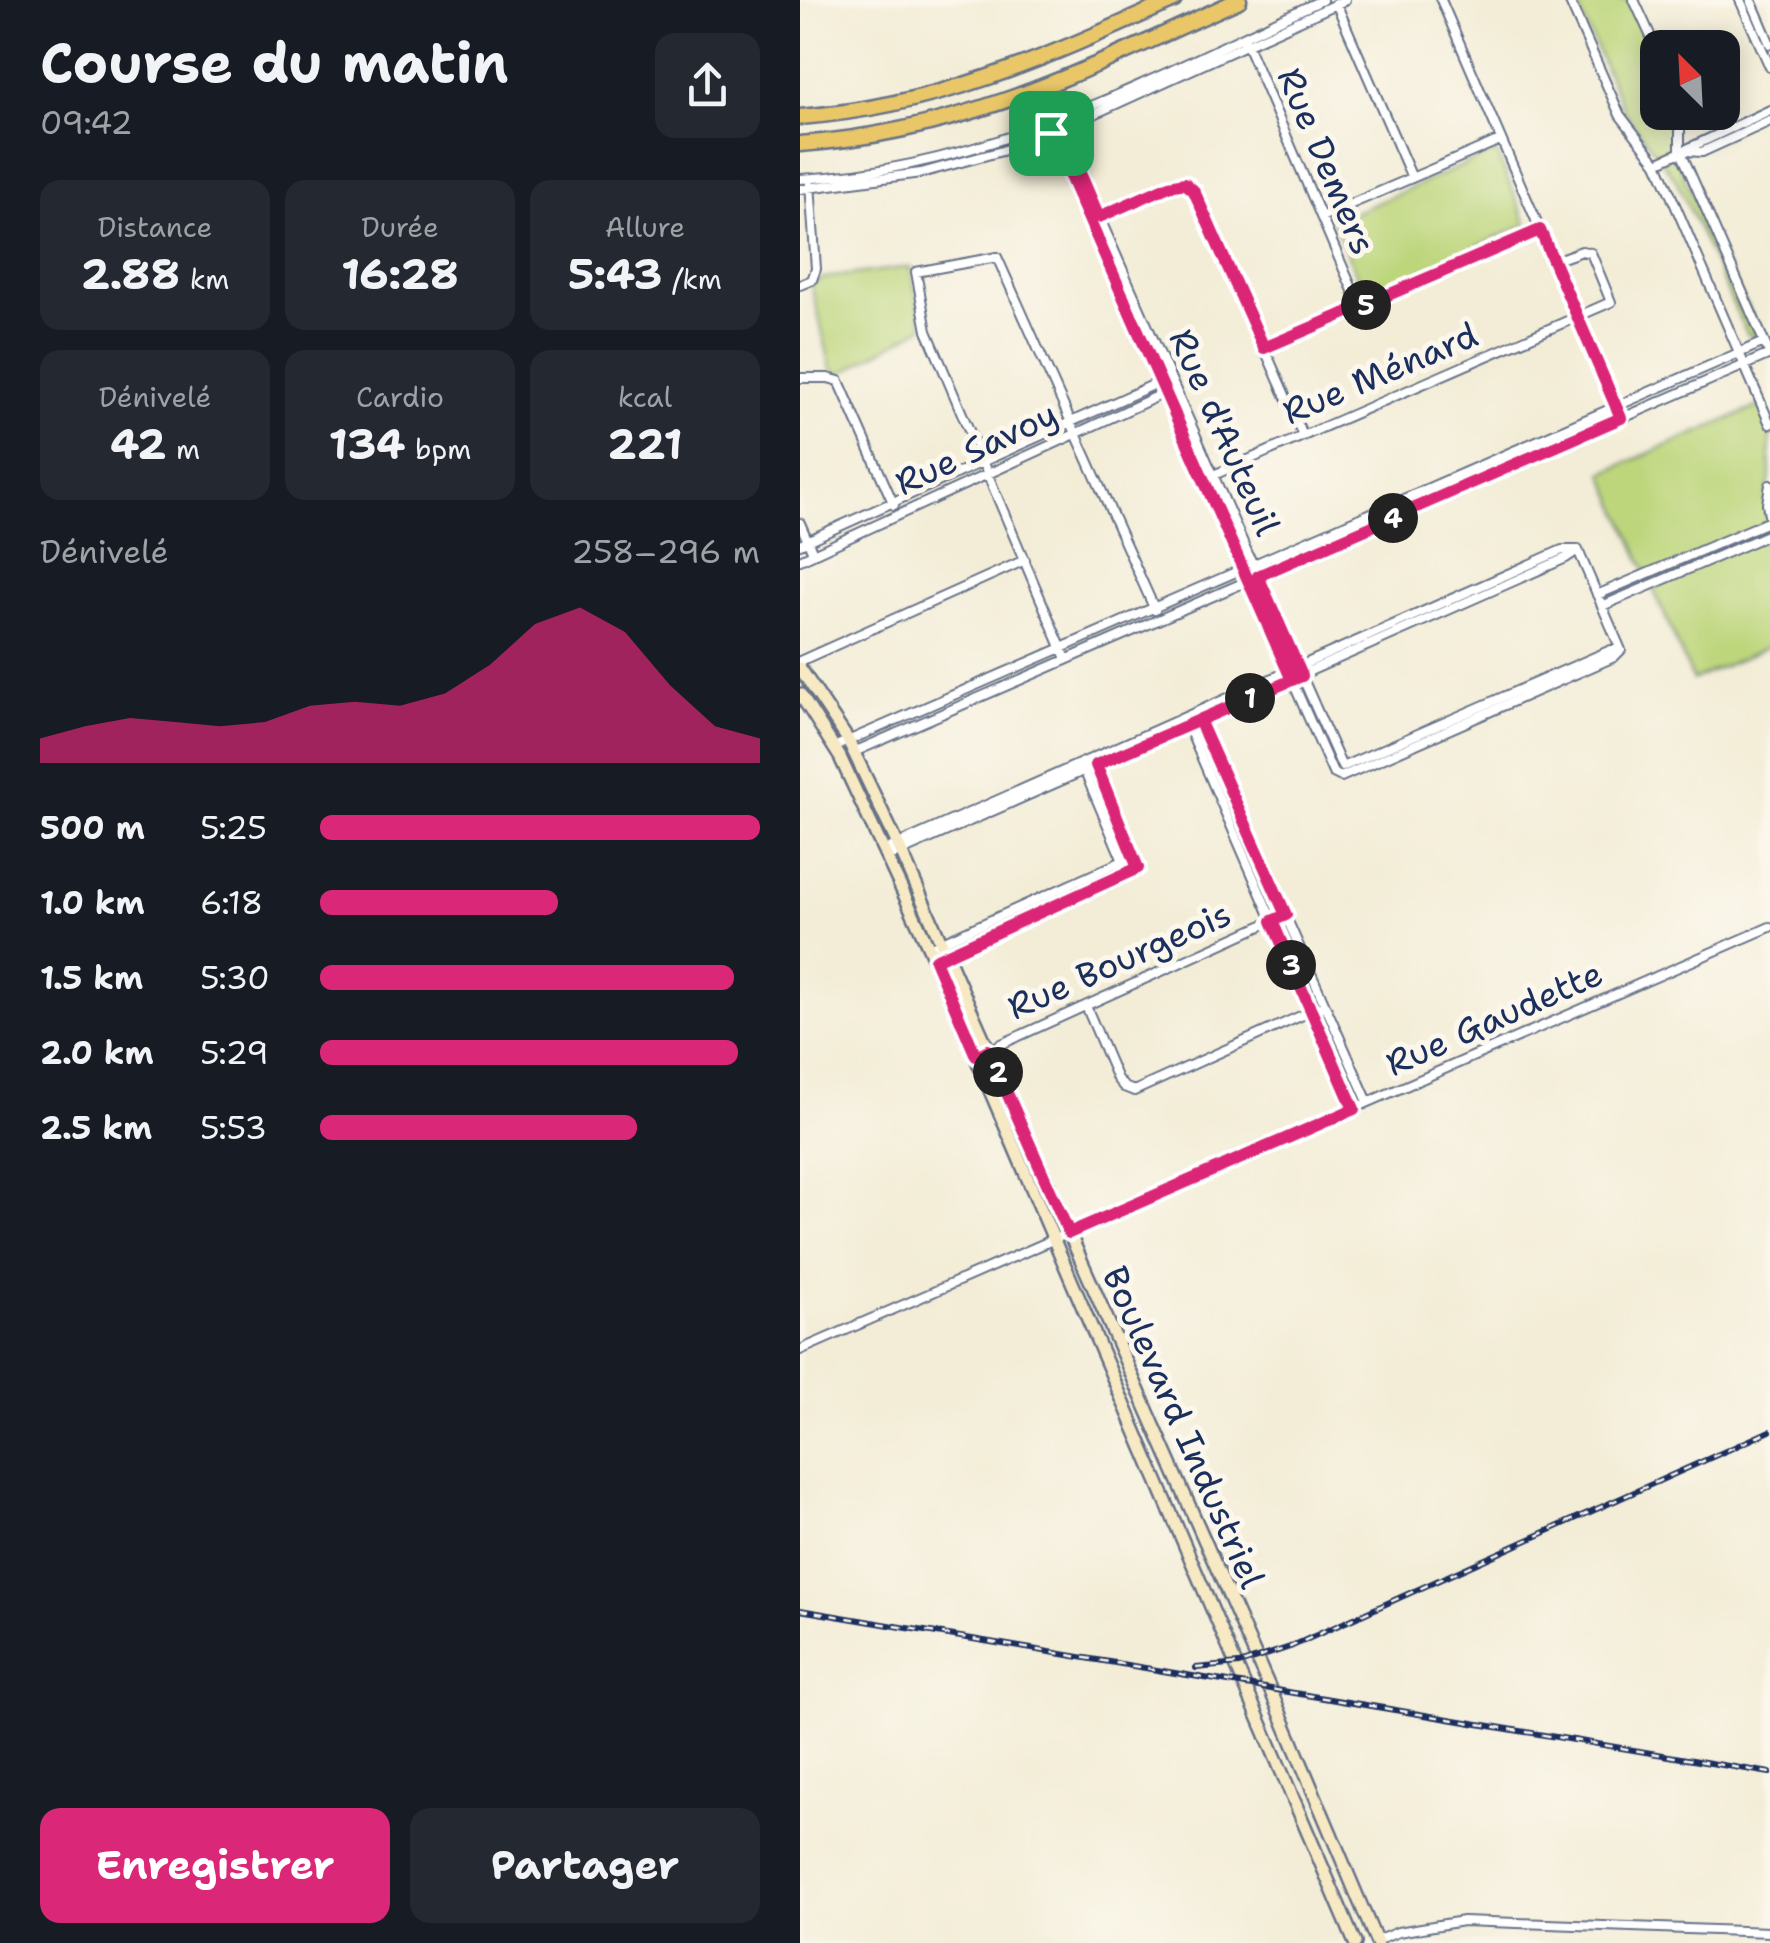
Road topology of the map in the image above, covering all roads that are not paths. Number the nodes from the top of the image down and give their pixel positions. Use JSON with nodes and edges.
{"nodes":[{"id":1,"x":1174,"y":0,"type":"edge"},
{"id":2,"x":1238,"y":0,"type":"edge"},
{"id":3,"x":1322,"y":0,"type":"edge"},
{"id":4,"x":1441,"y":0,"type":"edge"},
{"id":5,"x":1569,"y":0,"type":"edge"},
{"id":6,"x":1634,"y":0,"type":"edge"},
{"id":7,"x":1740,"y":0,"type":"edge"},
{"id":8,"x":1751,"y":0,"type":"edge"},
{"id":9,"x":1339,"y":1,"type":"edge"},
{"id":10,"x":1648,"y":30,"type":"edge"},
{"id":11,"x":1245,"y":40,"type":"junction"},
{"id":12,"x":1770,"y":44,"type":"edge"},
{"id":13,"x":1770,"y":67,"type":"edge"},
{"id":14,"x":1770,"y":110,"type":"edge"},
{"id":15,"x":800,"y":117,"type":"edge"},
{"id":16,"x":1770,"y":121,"type":"edge"},
{"id":17,"x":1059,"y":125,"type":"junction"},
{"id":18,"x":1049,"y":129,"type":"junction"},
{"id":19,"x":1680,"y":130,"type":"edge"},
{"id":20,"x":1500,"y":140,"type":"junction"},
{"id":21,"x":800,"y":144,"type":"edge"},
{"id":22,"x":1680,"y":150,"type":"junction"},
{"id":23,"x":1657,"y":162,"type":"junction"},
{"id":24,"x":1412,"y":178,"type":"junction"},
{"id":25,"x":805,"y":183,"type":"edge"},
{"id":26,"x":1099,"y":217,"type":"junction"},
{"id":27,"x":1321,"y":217,"type":"junction"},
{"id":28,"x":1089,"y":221,"type":"junction"},
{"id":29,"x":1540,"y":230,"type":"junction"},
{"id":30,"x":1554,"y":260,"type":"junction"},
{"id":31,"x":800,"y":285,"type":"edge"},
{"id":32,"x":1360,"y":307,"type":"junction"},
{"id":33,"x":1579,"y":318,"type":"junction"},
{"id":34,"x":1764,"y":342,"type":"junction"},
{"id":35,"x":1264,"y":348,"type":"junction"},
{"id":36,"x":1738,"y":353,"type":"junction"},
{"id":37,"x":1770,"y":355,"type":"edge"},
{"id":38,"x":1743,"y":366,"type":"junction"},
{"id":39,"x":800,"y":378,"type":"edge"},
{"id":40,"x":1170,"y":378,"type":"junction"},
{"id":41,"x":1160,"y":382,"type":"junction"},
{"id":42,"x":1175,"y":388,"type":"junction"},
{"id":43,"x":1164,"y":392,"type":"junction"},
{"id":44,"x":1616,"y":406,"type":"junction"},
{"id":45,"x":1621,"y":418,"type":"junction"},
{"id":46,"x":1072,"y":422,"type":"junction"},
{"id":47,"x":1770,"y":424,"type":"edge"},
{"id":48,"x":1077,"y":432,"type":"junction"},
{"id":49,"x":1303,"y":436,"type":"junction"},
{"id":50,"x":1528,"y":444,"type":"junction"},
{"id":51,"x":1534,"y":457,"type":"junction"},
{"id":52,"x":984,"y":461,"type":"junction"},
{"id":53,"x":989,"y":473,"type":"junction"},
{"id":54,"x":1213,"y":475,"type":"junction"},
{"id":55,"x":1203,"y":480,"type":"junction"},
{"id":56,"x":1770,"y":485,"type":"edge"},
{"id":57,"x":1431,"y":487,"type":"junction"},
{"id":58,"x":1437,"y":499,"type":"junction"},
{"id":59,"x":893,"y":502,"type":"junction"},
{"id":60,"x":898,"y":514,"type":"junction"},
{"id":61,"x":1770,"y":521,"type":"edge"},
{"id":62,"x":800,"y":523,"type":"edge"},
{"id":63,"x":1340,"y":526,"type":"junction"},
{"id":64,"x":1770,"y":534,"type":"edge"},
{"id":65,"x":1345,"y":538,"type":"junction"},
{"id":66,"x":804,"y":542,"type":"edge"},
{"id":67,"x":1718,"y":543,"type":"junction"},
{"id":68,"x":813,"y":553,"type":"junction"},
{"id":69,"x":1723,"y":554,"type":"junction"},
{"id":70,"x":800,"y":560,"type":"edge"},
{"id":71,"x":1025,"y":560,"type":"junction"},
{"id":72,"x":1252,"y":564,"type":"junction"},
{"id":73,"x":1242,"y":569,"type":"junction"},
{"id":74,"x":1258,"y":576,"type":"junction"},
{"id":75,"x":1248,"y":581,"type":"junction"},
{"id":76,"x":1597,"y":595,"type":"junction"},
{"id":77,"x":1602,"y":606,"type":"junction"},
{"id":78,"x":1154,"y":607,"type":"junction"},
{"id":79,"x":1159,"y":619,"type":"junction"},
{"id":80,"x":1062,"y":648,"type":"junction"},
{"id":81,"x":1066,"y":659,"type":"junction"},
{"id":82,"x":800,"y":665,"type":"edge"},
{"id":83,"x":1300,"y":672,"type":"junction"},
{"id":84,"x":1290,"y":676,"type":"junction"},
{"id":85,"x":964,"y":690,"type":"junction"},
{"id":86,"x":800,"y":694,"type":"edge"},
{"id":87,"x":969,"y":702,"type":"junction"},
{"id":88,"x":1195,"y":710,"type":"junction"},
{"id":89,"x":1478,"y":713,"type":"junction"},
{"id":90,"x":1183,"y":715,"type":"junction"},
{"id":91,"x":1199,"y":720,"type":"junction"},
{"id":92,"x":1187,"y":726,"type":"junction"},
{"id":93,"x":851,"y":746,"type":"junction"},
{"id":94,"x":837,"y":752,"type":"junction"},
{"id":95,"x":1094,"y":761,"type":"junction"},
{"id":96,"x":1082,"y":766,"type":"junction"},
{"id":97,"x":1342,"y":766,"type":"junction"},
{"id":98,"x":1336,"y":775,"type":"junction"},
{"id":99,"x":899,"y":847,"type":"junction"},
{"id":100,"x":886,"y":854,"type":"junction"},
{"id":101,"x":1123,"y":861,"type":"junction"},
{"id":102,"x":1138,"y":868,"type":"junction"},
{"id":103,"x":1046,"y":896,"type":"junction"},
{"id":104,"x":1051,"y":908,"type":"junction"},
{"id":105,"x":1286,"y":915,"type":"junction"},
{"id":106,"x":1272,"y":921,"type":"junction"},
{"id":107,"x":1770,"y":927,"type":"edge"},
{"id":108,"x":935,"y":945,"type":"junction"},
{"id":109,"x":941,"y":958,"type":"junction"},
{"id":110,"x":1325,"y":1005,"type":"junction"},
{"id":111,"x":1086,"y":1006,"type":"junction"},
{"id":112,"x":1311,"y":1011,"type":"junction"},
{"id":113,"x":988,"y":1050,"type":"junction"},
{"id":114,"x":976,"y":1056,"type":"junction"},
{"id":115,"x":1368,"y":1102,"type":"junction"},
{"id":116,"x":1354,"y":1109,"type":"junction"},
{"id":117,"x":1069,"y":1233,"type":"junction"},
{"id":118,"x":1052,"y":1240,"type":"junction"},
{"id":119,"x":800,"y":1350,"type":"edge"},
{"id":120,"x":1124,"y":1358,"type":"junction"},
{"id":121,"x":1105,"y":1364,"type":"junction"},
{"id":122,"x":1148,"y":1416,"type":"junction"},
{"id":123,"x":1129,"y":1420,"type":"junction"},
{"id":124,"x":1192,"y":1517,"type":"junction"},
{"id":125,"x":1173,"y":1521,"type":"junction"},
{"id":126,"x":1280,"y":1770,"type":"junction"},
{"id":127,"x":1304,"y":1777,"type":"junction"},
{"id":128,"x":1338,"y":1856,"type":"junction"},
{"id":129,"x":1319,"y":1862,"type":"junction"},
{"id":130,"x":1770,"y":1932,"type":"edge"},
{"id":131,"x":1375,"y":1942,"type":"edge"},
{"id":132,"x":1356,"y":1943,"type":"edge"}],
"edges":[{"from":1,"to":15,"type":"highway"},
{"from":2,"to":21,"type":"highway"},
{"from":3,"to":11,"type":"street"},
{"from":4,"to":20,"type":"street"},
{"from":5,"to":23,"type":"street"},
{"from":6,"to":10,"type":"street"},
{"from":7,"to":13,"type":"street"},
{"from":8,"to":12,"type":"street"},
{"from":9,"to":11,"type":"street"},
{"from":9,"to":24,"type":"street"},
{"from":11,"to":17,"type":"street"},
{"from":11,"to":27,"type":"street","name":"Rue Demers"},
{"from":14,"to":22,"type":"street"},
{"from":16,"to":22,"type":"street"},
{"from":17,"to":18,"type":"street"},
{"from":17,"to":26,"type":"street","name":"Rue d'Auteuil"},
{"from":18,"to":25,"type":"street"},
{"from":18,"to":28,"type":"street","name":"Rue d'Auteuil"},
{"from":19,"to":22,"type":"street"},
{"from":20,"to":24,"type":"street"},
{"from":20,"to":29,"type":"street"},
{"from":22,"to":23,"type":"street"},
{"from":22,"to":34,"type":"street"},
{"from":23,"to":36,"type":"street"},
{"from":24,"to":27,"type":"street"},
{"from":25,"to":31,"type":"street"},
{"from":26,"to":28,"type":"street"},
{"from":26,"to":35,"type":"street"},
{"from":26,"to":40,"type":"street","name":"Rue d'Auteuil"},
{"from":27,"to":32,"type":"street","name":"Rue Demers"},
{"from":28,"to":41,"type":"street","name":"Rue d'Auteuil"},
{"from":29,"to":30,"type":"street"},
{"from":29,"to":32,"type":"street"},
{"from":30,"to":33,"type":"street"},
{"from":30,"to":33,"type":"street"},
{"from":32,"to":35,"type":"street"},
{"from":33,"to":44,"type":"street"},
{"from":33,"to":49,"type":"street","name":"Rue Ménard"},
{"from":34,"to":36,"type":"street"},
{"from":34,"to":37,"type":"street"},
{"from":35,"to":49,"type":"street"},
{"from":36,"to":38,"type":"street"},
{"from":36,"to":44,"type":"street"},
{"from":37,"to":38,"type":"street"},
{"from":38,"to":45,"type":"street"},
{"from":38,"to":47,"type":"street"},
{"from":39,"to":59,"type":"street"},
{"from":40,"to":41,"type":"street","name":"Rue Savoy"},
{"from":40,"to":42,"type":"street","name":"Rue d'Auteuil"},
{"from":41,"to":43,"type":"street","name":"Rue d'Auteuil"},
{"from":41,"to":46,"type":"street","name":"Rue Savoy"},
{"from":42,"to":43,"type":"street","name":"Rue Savoy"},
{"from":42,"to":54,"type":"street","name":"Rue d'Auteuil"},
{"from":43,"to":48,"type":"street","name":"Rue Savoy"},
{"from":43,"to":55,"type":"street","name":"Rue d'Auteuil"},
{"from":44,"to":45,"type":"street"},
{"from":44,"to":50,"type":"street"},
{"from":45,"to":51,"type":"street"},
{"from":46,"to":48,"type":"street"},
{"from":46,"to":52,"type":"street","name":"Rue Savoy"},
{"from":46,"to":52,"type":"street"},
{"from":48,"to":53,"type":"street","name":"Rue Savoy"},
{"from":48,"to":78,"type":"street"},
{"from":49,"to":54,"type":"street","name":"Rue Ménard"},
{"from":50,"to":51,"type":"street"},
{"from":50,"to":57,"type":"street"},
{"from":51,"to":58,"type":"street"},
{"from":52,"to":53,"type":"street"},
{"from":52,"to":59,"type":"street","name":"Rue Savoy"},
{"from":53,"to":60,"type":"street","name":"Rue Savoy"},
{"from":53,"to":71,"type":"street"},
{"from":54,"to":55,"type":"street","name":"Rue Ménard"},
{"from":54,"to":72,"type":"street","name":"Rue d'Auteuil"},
{"from":55,"to":73,"type":"street","name":"Rue d'Auteuil"},
{"from":56,"to":61,"type":"street"},
{"from":57,"to":58,"type":"street"},
{"from":57,"to":63,"type":"street"},
{"from":58,"to":65,"type":"street"},
{"from":59,"to":60,"type":"street"},
{"from":59,"to":66,"type":"street","name":"Rue Savoy"},
{"from":60,"to":68,"type":"street","name":"Rue Savoy"},
{"from":61,"to":67,"type":"street"},
{"from":62,"to":66,"type":"street"},
{"from":63,"to":65,"type":"street"},
{"from":63,"to":72,"type":"street"},
{"from":64,"to":69,"type":"street"},
{"from":65,"to":74,"type":"street"},
{"from":66,"to":68,"type":"street"},
{"from":67,"to":69,"type":"street"},
{"from":67,"to":76,"type":"street"},
{"from":68,"to":70,"type":"street","name":"Rue Savoy"},
{"from":69,"to":77,"type":"street"},
{"from":71,"to":80,"type":"street"},
{"from":71,"to":82,"type":"street"},
{"from":72,"to":73,"type":"street"},
{"from":72,"to":74,"type":"street","name":"Rue d'Auteuil"},
{"from":73,"to":75,"type":"street","name":"Rue d'Auteuil"},
{"from":73,"to":78,"type":"street"},
{"from":74,"to":75,"type":"street"},
{"from":74,"to":83,"type":"street","name":"Rue d'Auteuil"},
{"from":75,"to":79,"type":"street"},
{"from":75,"to":84,"type":"street","name":"Rue d'Auteuil"},
{"from":76,"to":77,"type":"street"},
{"from":76,"to":83,"type":"street"},
{"from":77,"to":89,"type":"street"},
{"from":78,"to":79,"type":"street"},
{"from":78,"to":80,"type":"street"},
{"from":79,"to":81,"type":"street"},
{"from":80,"to":81,"type":"street"},
{"from":80,"to":85,"type":"street"},
{"from":81,"to":87,"type":"street"},
{"from":82,"to":93,"type":"street","name":"Boulevard Industriel"},
{"from":83,"to":84,"type":"street"},
{"from":83,"to":97,"type":"street","name":"Rue d'Auteuil"},
{"from":84,"to":88,"type":"street"},
{"from":84,"to":91,"type":"street"},
{"from":84,"to":98,"type":"street","name":"Rue d'Auteuil"},
{"from":85,"to":87,"type":"street"},
{"from":85,"to":93,"type":"street"},
{"from":86,"to":94,"type":"street","name":"Boulevard Industriel"},
{"from":87,"to":93,"type":"street"},
{"from":88,"to":90,"type":"street"},
{"from":88,"to":91,"type":"street"},
{"from":89,"to":97,"type":"street"},
{"from":89,"to":98,"type":"street"},
{"from":90,"to":92,"type":"street"},
{"from":90,"to":95,"type":"street"},
{"from":91,"to":92,"type":"street"},
{"from":91,"to":105,"type":"street"},
{"from":92,"to":95,"type":"street"},
{"from":92,"to":106,"type":"street"},
{"from":93,"to":94,"type":"street"},
{"from":93,"to":99,"type":"street","name":"Boulevard Industriel"},
{"from":94,"to":100,"type":"street","name":"Boulevard Industriel"},
{"from":95,"to":96,"type":"street"},
{"from":95,"to":102,"type":"street"},
{"from":96,"to":99,"type":"street"},
{"from":96,"to":101,"type":"street"},
{"from":97,"to":98,"type":"street"},
{"from":99,"to":100,"type":"street"},
{"from":99,"to":108,"type":"street","name":"Boulevard Industriel"},
{"from":100,"to":108,"type":"street","name":"Boulevard Industriel"},
{"from":101,"to":102,"type":"street"},
{"from":101,"to":103,"type":"street"},
{"from":102,"to":104,"type":"street"},
{"from":103,"to":104,"type":"street"},
{"from":103,"to":108,"type":"street"},
{"from":104,"to":109,"type":"street"},
{"from":105,"to":106,"type":"street","name":"Rue Bourgeois"},
{"from":105,"to":110,"type":"street"},
{"from":106,"to":111,"type":"street","name":"Rue Bourgeois"},
{"from":106,"to":112,"type":"street"},
{"from":107,"to":115,"type":"street","name":"Rue Gaudette"},
{"from":108,"to":109,"type":"street","name":"Boulevard Industriel"},
{"from":109,"to":113,"type":"street","name":"Boulevard Industriel"},
{"from":109,"to":114,"type":"street","name":"Boulevard Industriel"},
{"from":110,"to":112,"type":"street"},
{"from":110,"to":115,"type":"street"},
{"from":111,"to":112,"type":"street"},
{"from":111,"to":113,"type":"street","name":"Rue Bourgeois"},
{"from":112,"to":116,"type":"street"},
{"from":113,"to":114,"type":"street","name":"Rue Bourgeois"},
{"from":113,"to":117,"type":"street","name":"Boulevard Industriel"},
{"from":114,"to":118,"type":"street","name":"Boulevard Industriel"},
{"from":115,"to":116,"type":"street","name":"Rue Gaudette"},
{"from":116,"to":117,"type":"street","name":"Rue Gaudette"},
{"from":117,"to":118,"type":"street","name":"Rue Gaudette"},
{"from":117,"to":120,"type":"street","name":"Boulevard Industriel"},
{"from":118,"to":119,"type":"street","name":"Rue Gaudette"},
{"from":118,"to":121,"type":"street","name":"Boulevard Industriel"},
{"from":120,"to":121,"type":"street"},
{"from":120,"to":122,"type":"street","name":"Boulevard Industriel"},
{"from":121,"to":123,"type":"street","name":"Boulevard Industriel"},
{"from":122,"to":123,"type":"street"},
{"from":122,"to":124,"type":"street","name":"Boulevard Industriel"},
{"from":123,"to":125,"type":"street","name":"Boulevard Industriel"},
{"from":124,"to":125,"type":"street"},
{"from":124,"to":127,"type":"street","name":"Boulevard Industriel"},
{"from":125,"to":126,"type":"street","name":"Boulevard Industriel"},
{"from":126,"to":127,"type":"street"},
{"from":126,"to":129,"type":"street","name":"Boulevard Industriel"},
{"from":127,"to":128,"type":"street","name":"Boulevard Industriel"},
{"from":128,"to":129,"type":"street"},
{"from":128,"to":131,"type":"street","name":"Boulevard Industriel"},
{"from":129,"to":132,"type":"street","name":"Boulevard Industriel"},
{"from":130,"to":131,"type":"street"}]}
